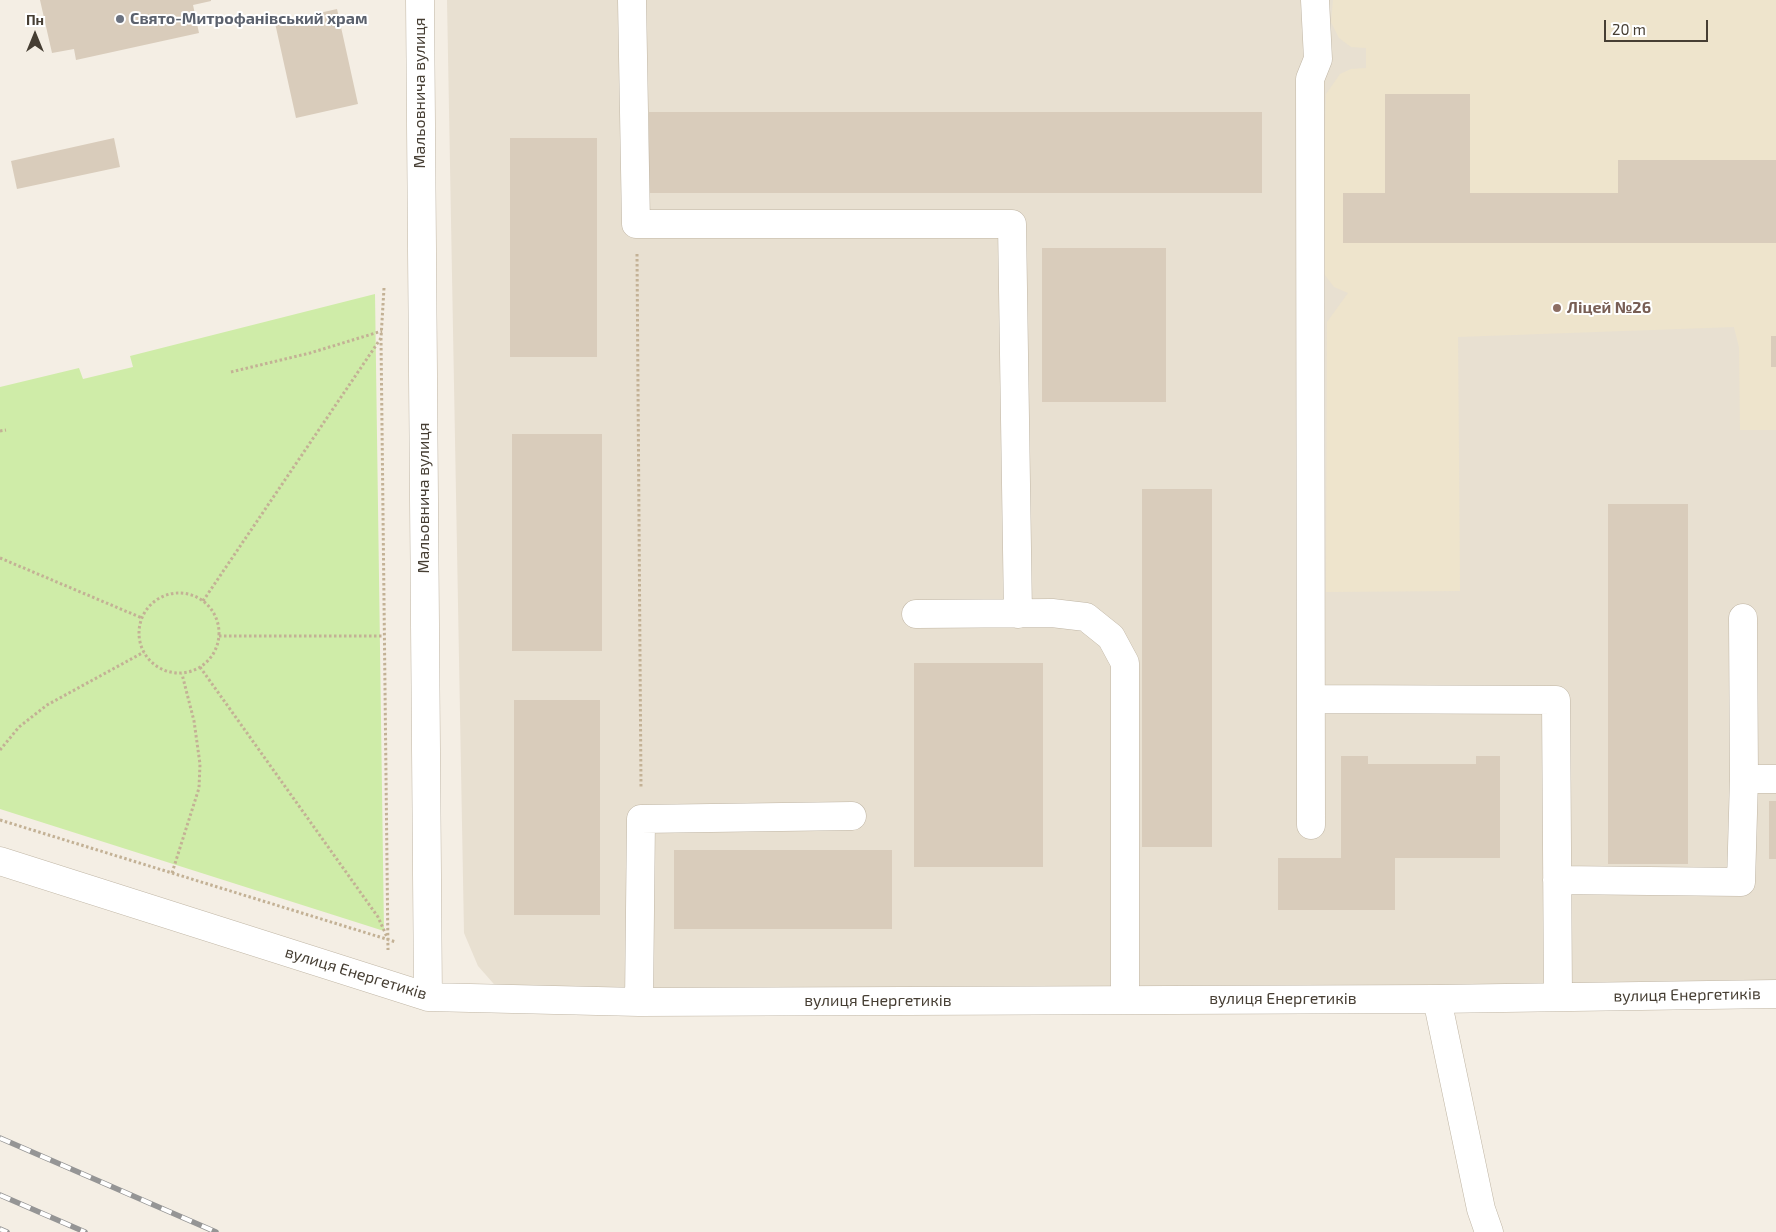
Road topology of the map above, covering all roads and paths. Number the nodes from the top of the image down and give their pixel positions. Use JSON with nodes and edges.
{"nodes":[{"id":1,"x":420,"y":0,"type":"edge"},
{"id":2,"x":632,"y":0,"type":"edge"},
{"id":3,"x":1315,"y":0,"type":"edge"},
{"id":4,"x":636,"y":224,"type":"junction"},
{"id":5,"x":384,"y":288,"type":"dead end"},
{"id":6,"x":382,"y":331,"type":"junction"},
{"id":7,"x":381,"y":338,"type":"junction"},
{"id":8,"x":230,"y":372,"type":"dead end"},
{"id":9,"x":6,"y":430,"type":"dead end"},
{"id":10,"x":0,"y":431,"type":"edge"},
{"id":11,"x":0,"y":558,"type":"edge"},
{"id":12,"x":203,"y":601,"type":"junction"},
{"id":13,"x":916,"y":614,"type":"dead end"},
{"id":14,"x":1018,"y":614,"type":"junction"},
{"id":15,"x":142,"y":618,"type":"junction"},
{"id":16,"x":1743,"y":618,"type":"dead end"},
{"id":17,"x":220,"y":636,"type":"junction"},
{"id":18,"x":384,"y":636,"type":"junction"},
{"id":19,"x":144,"y":652,"type":"junction"},
{"id":20,"x":200,"y":667,"type":"junction"},
{"id":21,"x":182,"y":674,"type":"junction"},
{"id":22,"x":1312,"y":699,"type":"junction"},
{"id":23,"x":0,"y":750,"type":"edge"},
{"id":24,"x":1744,"y":779,"type":"junction"},
{"id":25,"x":1776,"y":779,"type":"edge"},
{"id":26,"x":852,"y":816,"type":"dead end"},
{"id":27,"x":641,"y":819,"type":"junction"},
{"id":28,"x":0,"y":820,"type":"edge"},
{"id":29,"x":1311,"y":825,"type":"dead end"},
{"id":30,"x":0,"y":861,"type":"edge"},
{"id":31,"x":172,"y":873,"type":"junction"},
{"id":32,"x":1557,"y":880,"type":"junction"},
{"id":33,"x":388,"y":940,"type":"junction"},
{"id":34,"x":428,"y":955,"type":"junction"},
{"id":35,"x":386,"y":983,"type":"junction"},
{"id":36,"x":1776,"y":994,"type":"edge"},
{"id":37,"x":428,"y":996,"type":"junction"},
{"id":38,"x":1558,"y":997,"type":"junction"},
{"id":39,"x":1437,"y":999,"type":"junction"},
{"id":40,"x":1125,"y":1000,"type":"junction"},
{"id":41,"x":639,"y":1002,"type":"junction"},
{"id":42,"x":1489,"y":1232,"type":"edge"}],
"edges":[{"from":1,"to":34,"type":"street","name":"Мальовнича вулиця"},
{"from":2,"to":4,"type":"street"},
{"from":3,"to":22,"type":"street"},
{"from":4,"to":14,"type":"street"},
{"from":4,"to":27,"type":"path"},
{"from":5,"to":6,"type":"path"},
{"from":6,"to":7,"type":"path"},
{"from":6,"to":8,"type":"path"},
{"from":7,"to":12,"type":"path"},
{"from":7,"to":18,"type":"path"},
{"from":9,"to":10,"type":"path"},
{"from":11,"to":15,"type":"path"},
{"from":12,"to":15,"type":"path"},
{"from":12,"to":17,"type":"path"},
{"from":13,"to":14,"type":"street"},
{"from":14,"to":40,"type":"street"},
{"from":15,"to":19,"type":"path"},
{"from":16,"to":24,"type":"street"},
{"from":17,"to":18,"type":"path"},
{"from":17,"to":20,"type":"path"},
{"from":18,"to":33,"type":"path"},
{"from":19,"to":21,"type":"path"},
{"from":19,"to":23,"type":"path"},
{"from":20,"to":21,"type":"path"},
{"from":20,"to":33,"type":"path"},
{"from":21,"to":31,"type":"path"},
{"from":22,"to":29,"type":"street"},
{"from":22,"to":32,"type":"street"},
{"from":24,"to":25,"type":"street"},
{"from":24,"to":32,"type":"street"},
{"from":26,"to":27,"type":"street"},
{"from":27,"to":41,"type":"street"},
{"from":28,"to":31,"type":"path"},
{"from":30,"to":35,"type":"street","name":"вулиця Енергетиків"},
{"from":31,"to":33,"type":"path"},
{"from":32,"to":38,"type":"street"},
{"from":33,"to":34,"type":"path"},
{"from":33,"to":35,"type":"path"},
{"from":34,"to":37,"type":"street","name":"Мальовнича вулиця"},
{"from":35,"to":37,"type":"street","name":"вулиця Енергетиків"},
{"from":36,"to":38,"type":"street","name":"вулиця Енергетиків"},
{"from":37,"to":41,"type":"street","name":"вулиця Енергетиків"},
{"from":38,"to":39,"type":"street","name":"вулиця Енергетиків"},
{"from":39,"to":40,"type":"street","name":"вулиця Енергетиків"},
{"from":39,"to":42,"type":"street"},
{"from":40,"to":41,"type":"street","name":"вулиця Енергетиків"}]}
